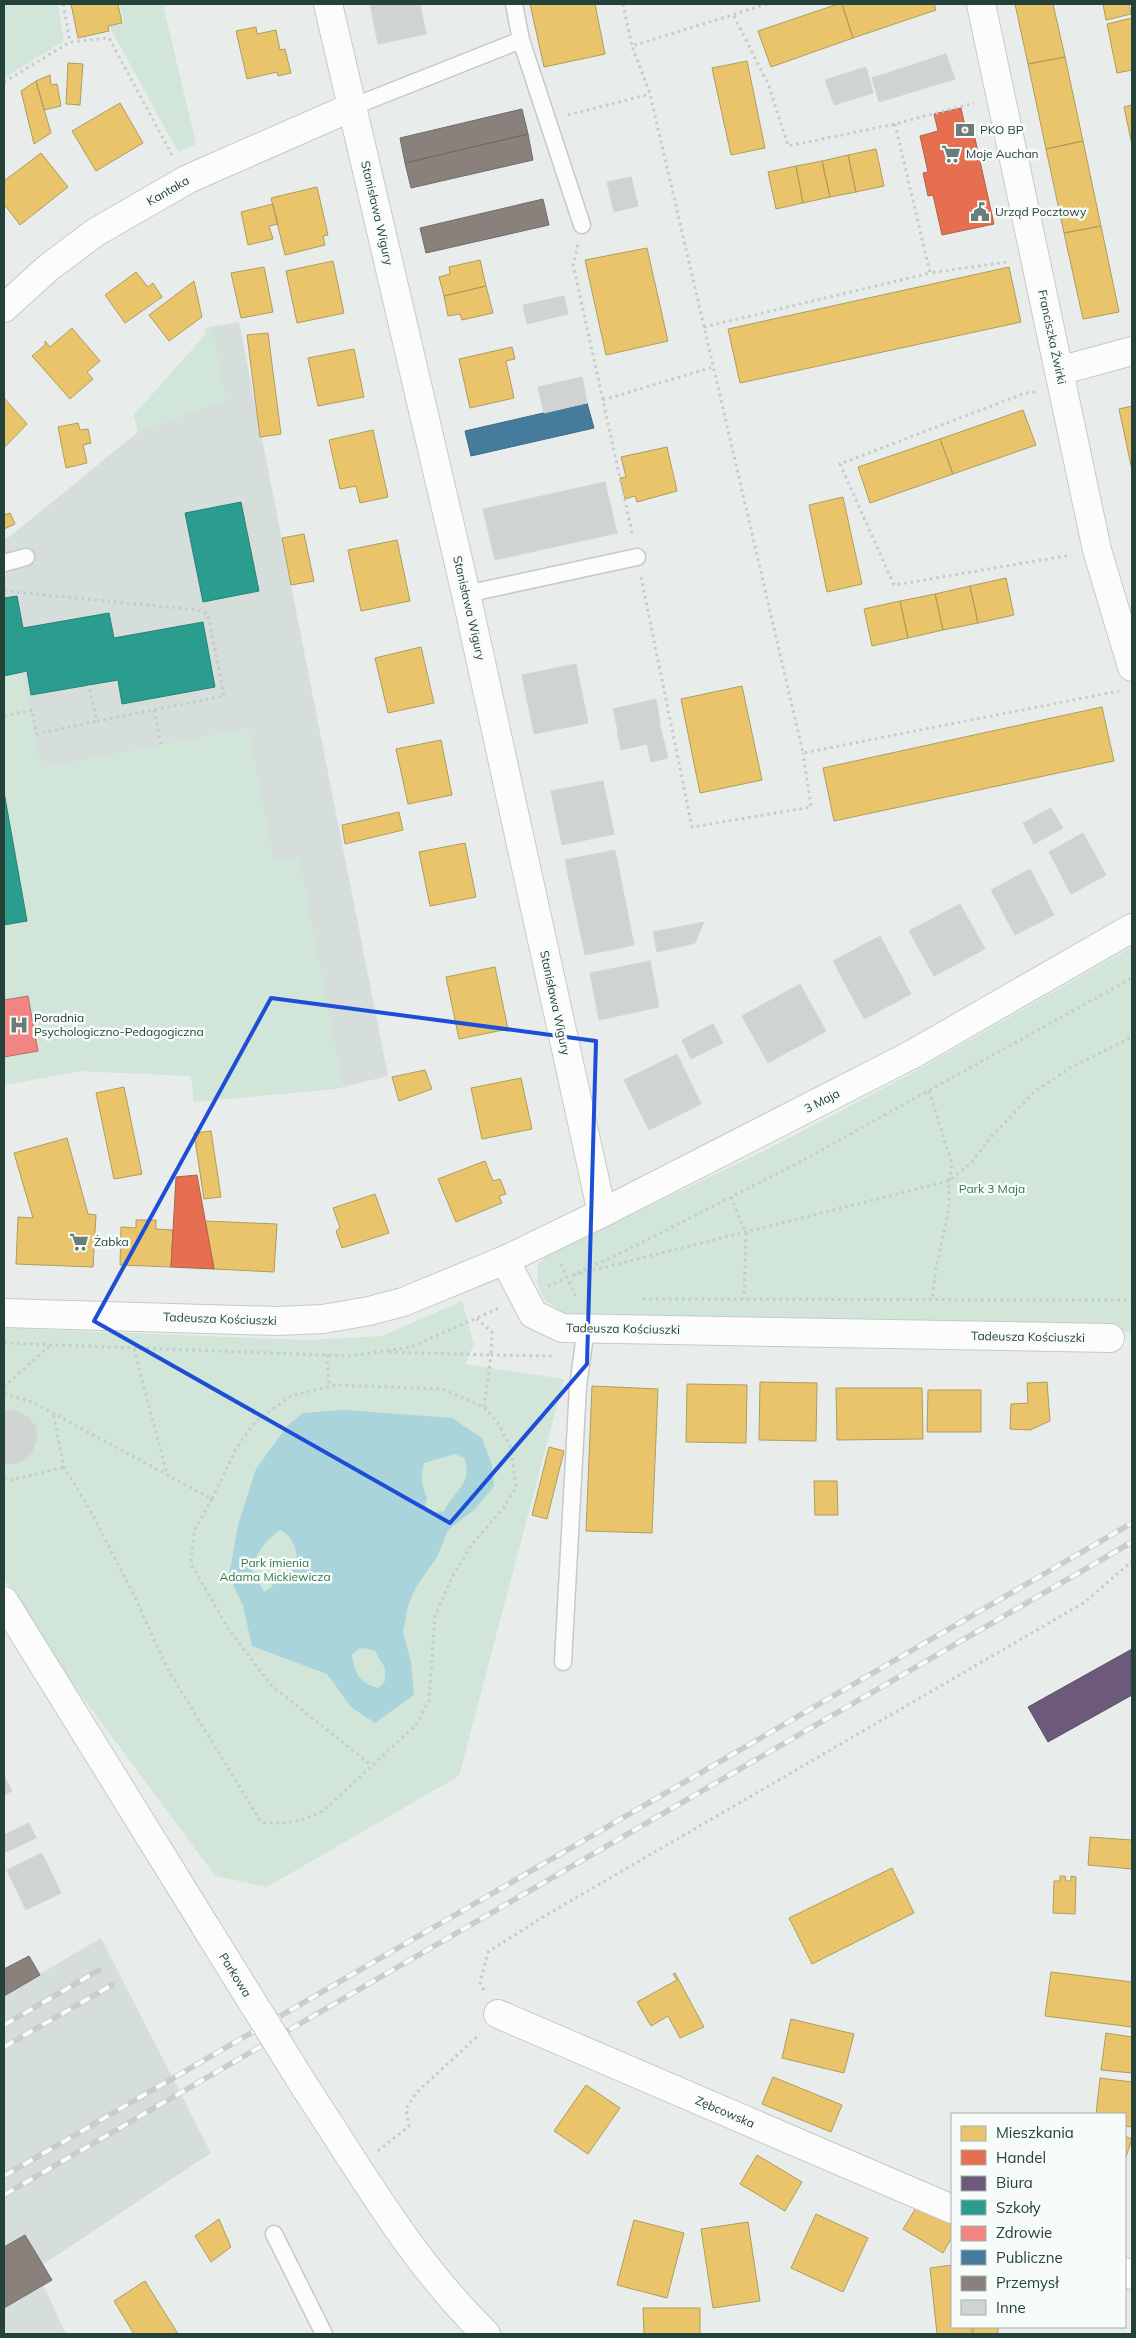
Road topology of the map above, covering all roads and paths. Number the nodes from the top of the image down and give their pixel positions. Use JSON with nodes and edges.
{"nodes":[{"id":1,"x":63,"y":4,"type":"edge"},
{"id":2,"x":328,"y":4,"type":"edge"},
{"id":3,"x":514,"y":4,"type":"edge"},
{"id":4,"x":624,"y":4,"type":"edge"},
{"id":5,"x":767,"y":4,"type":"edge"},
{"id":6,"x":981,"y":4,"type":"edge"},
{"id":7,"x":734,"y":16,"type":"junction"},
{"id":8,"x":521,"y":40,"type":"junction"},
{"id":9,"x":70,"y":42,"type":"junction"},
{"id":10,"x":632,"y":46,"type":"junction"},
{"id":11,"x":4,"y":82,"type":"edge"},
{"id":12,"x":650,"y":94,"type":"junction"},
{"id":13,"x":1001,"y":97,"type":"junction"},
{"id":14,"x":352,"y":107,"type":"junction"},
{"id":15,"x":547,"y":120,"type":"junction"},
{"id":16,"x":895,"y":124,"type":"junction"},
{"id":17,"x":165,"y":162,"type":"dead end"},
{"id":18,"x":582,"y":225,"type":"joint"},
{"id":19,"x":1035,"y":257,"type":"junction"},
{"id":20,"x":930,"y":274,"type":"junction"},
{"id":21,"x":4,"y":308,"type":"edge"},
{"id":22,"x":704,"y":327,"type":"junction"},
{"id":23,"x":1132,"y":351,"type":"edge"},
{"id":24,"x":713,"y":367,"type":"junction"},
{"id":25,"x":1061,"y":381,"type":"junction"},
{"id":26,"x":603,"y":400,"type":"junction"},
{"id":27,"x":1097,"y":550,"type":"junction"},
{"id":28,"x":26,"y":557,"type":"dead end"},
{"id":29,"x":637,"y":557,"type":"junction"},
{"id":30,"x":4,"y":563,"type":"edge"},
{"id":31,"x":4,"y":591,"type":"edge"},
{"id":32,"x":466,"y":594,"type":"junction"},
{"id":33,"x":1127,"y":679,"type":"edge"},
{"id":34,"x":89,"y":685,"type":"dead end"},
{"id":35,"x":154,"y":710,"type":"junction"},
{"id":36,"x":4,"y":716,"type":"edge"},
{"id":37,"x":97,"y":721,"type":"junction"},
{"id":38,"x":161,"y":745,"type":"dead end"},
{"id":39,"x":803,"y":753,"type":"junction"},
{"id":40,"x":1132,"y":928,"type":"edge"},
{"id":41,"x":1132,"y":1037,"type":"edge"},
{"id":42,"x":930,"y":1091,"type":"dead end"},
{"id":43,"x":949,"y":1180,"type":"junction"},
{"id":44,"x":731,"y":1197,"type":"dead end"},
{"id":45,"x":602,"y":1214,"type":"junction"},
{"id":46,"x":746,"y":1234,"type":"junction"},
{"id":47,"x":505,"y":1260,"type":"junction"},
{"id":48,"x":567,"y":1277,"type":"dead end"},
{"id":49,"x":587,"y":1299,"type":"dead end"},
{"id":50,"x":636,"y":1299,"type":"dead end"},
{"id":51,"x":744,"y":1299,"type":"junction"},
{"id":52,"x":932,"y":1300,"type":"junction"},
{"id":53,"x":1132,"y":1300,"type":"edge"},
{"id":54,"x":4,"y":1312,"type":"edge"},
{"id":55,"x":476,"y":1318,"type":"dead end"},
{"id":56,"x":582,"y":1328,"type":"junction"},
{"id":57,"x":1110,"y":1338,"type":"dead end"},
{"id":58,"x":49,"y":1346,"type":"dead end"},
{"id":59,"x":134,"y":1349,"type":"dead end"},
{"id":60,"x":378,"y":1352,"type":"dead end"},
{"id":61,"x":327,"y":1355,"type":"dead end"},
{"id":62,"x":330,"y":1386,"type":"junction"},
{"id":63,"x":4,"y":1387,"type":"edge"},
{"id":64,"x":4,"y":1394,"type":"edge"},
{"id":65,"x":53,"y":1413,"type":"junction"},
{"id":66,"x":64,"y":1468,"type":"junction"},
{"id":67,"x":167,"y":1474,"type":"junction"},
{"id":68,"x":4,"y":1479,"type":"edge"},
{"id":69,"x":212,"y":1498,"type":"junction"},
{"id":70,"x":1132,"y":1561,"type":"edge"},
{"id":71,"x":4,"y":1600,"type":"edge"},
{"id":72,"x":563,"y":1662,"type":"dead end"},
{"id":73,"x":371,"y":1765,"type":"junction"},
{"id":74,"x":498,"y":2014,"type":"junction"},
{"id":75,"x":390,"y":2143,"type":"dead end"},
{"id":76,"x":951,"y":2209,"type":"edge"},
{"id":77,"x":274,"y":2234,"type":"dead end"},
{"id":78,"x":324,"y":2334,"type":"edge"},
{"id":79,"x":486,"y":2334,"type":"edge"}],
"edges":[{"from":1,"to":9,"type":"path"},
{"from":2,"to":14,"type":"street","name":"Stanisława Wigury"},
{"from":3,"to":8,"type":"lane"},
{"from":4,"to":10,"type":"path"},
{"from":5,"to":7,"type":"path"},
{"from":6,"to":13,"type":"street","name":"Franciszka Żwirki"},
{"from":7,"to":10,"type":"path"},
{"from":7,"to":16,"type":"path"},
{"from":8,"to":14,"type":"lane"},
{"from":8,"to":15,"type":"lane"},
{"from":9,"to":11,"type":"path"},
{"from":9,"to":17,"type":"path"},
{"from":10,"to":12,"type":"path"},
{"from":12,"to":15,"type":"path"},
{"from":12,"to":22,"type":"path"},
{"from":13,"to":16,"type":"path"},
{"from":13,"to":19,"type":"street","name":"Franciszka Żwirki"},
{"from":14,"to":21,"type":"street","name":"Kantaka"},
{"from":14,"to":32,"type":"street","name":"Stanisława Wigury"},
{"from":15,"to":18,"type":"lane"},
{"from":16,"to":20,"type":"path"},
{"from":18,"to":26,"type":"path"},
{"from":19,"to":20,"type":"path"},
{"from":19,"to":25,"type":"street","name":"Franciszka Żwirki"},
{"from":20,"to":22,"type":"path"},
{"from":22,"to":24,"type":"path"},
{"from":23,"to":25,"type":"street"},
{"from":24,"to":26,"type":"path"},
{"from":24,"to":39,"type":"path"},
{"from":25,"to":27,"type":"street","name":"Franciszka Żwirki"},
{"from":25,"to":27,"type":"path"},
{"from":26,"to":29,"type":"path"},
{"from":27,"to":33,"type":"street","name":"Franciszka Żwirki"},
{"from":28,"to":30,"type":"lane"},
{"from":29,"to":32,"type":"lane"},
{"from":29,"to":39,"type":"path"},
{"from":31,"to":35,"type":"path"},
{"from":32,"to":45,"type":"street","name":"Stanisława Wigury"},
{"from":33,"to":39,"type":"path"},
{"from":34,"to":37,"type":"path"},
{"from":35,"to":37,"type":"path"},
{"from":35,"to":38,"type":"path"},
{"from":36,"to":37,"type":"path"},
{"from":40,"to":45,"type":"street","name":"3 Maja"},
{"from":41,"to":43,"type":"path"},
{"from":42,"to":43,"type":"path"},
{"from":43,"to":46,"type":"path"},
{"from":43,"to":52,"type":"path"},
{"from":44,"to":46,"type":"path"},
{"from":45,"to":47,"type":"street","name":"3 Maja"},
{"from":46,"to":48,"type":"path"},
{"from":46,"to":51,"type":"path"},
{"from":47,"to":54,"type":"street","name":"Tadeusza Kościuszki"},
{"from":47,"to":56,"type":"street","name":"Tadeusza Kościuszki"},
{"from":49,"to":56,"type":"path"},
{"from":50,"to":51,"type":"path"},
{"from":51,"to":52,"type":"path"},
{"from":52,"to":53,"type":"path"},
{"from":55,"to":60,"type":"path"},
{"from":56,"to":57,"type":"street","name":"Tadeusza Kościuszki"},
{"from":56,"to":72,"type":"lane"},
{"from":58,"to":63,"type":"path"},
{"from":59,"to":67,"type":"path"},
{"from":61,"to":62,"type":"path"},
{"from":62,"to":69,"type":"path"},
{"from":62,"to":73,"type":"path"},
{"from":64,"to":65,"type":"path"},
{"from":65,"to":66,"type":"path"},
{"from":65,"to":67,"type":"path"},
{"from":66,"to":68,"type":"path"},
{"from":66,"to":73,"type":"path"},
{"from":67,"to":69,"type":"path"},
{"from":69,"to":73,"type":"path"},
{"from":70,"to":74,"type":"path"},
{"from":71,"to":79,"type":"street","name":"Parkowa","bridge":true},
{"from":74,"to":75,"type":"path"},
{"from":74,"to":76,"type":"street","name":"Zębcowska"},
{"from":77,"to":78,"type":"lane"}]}
